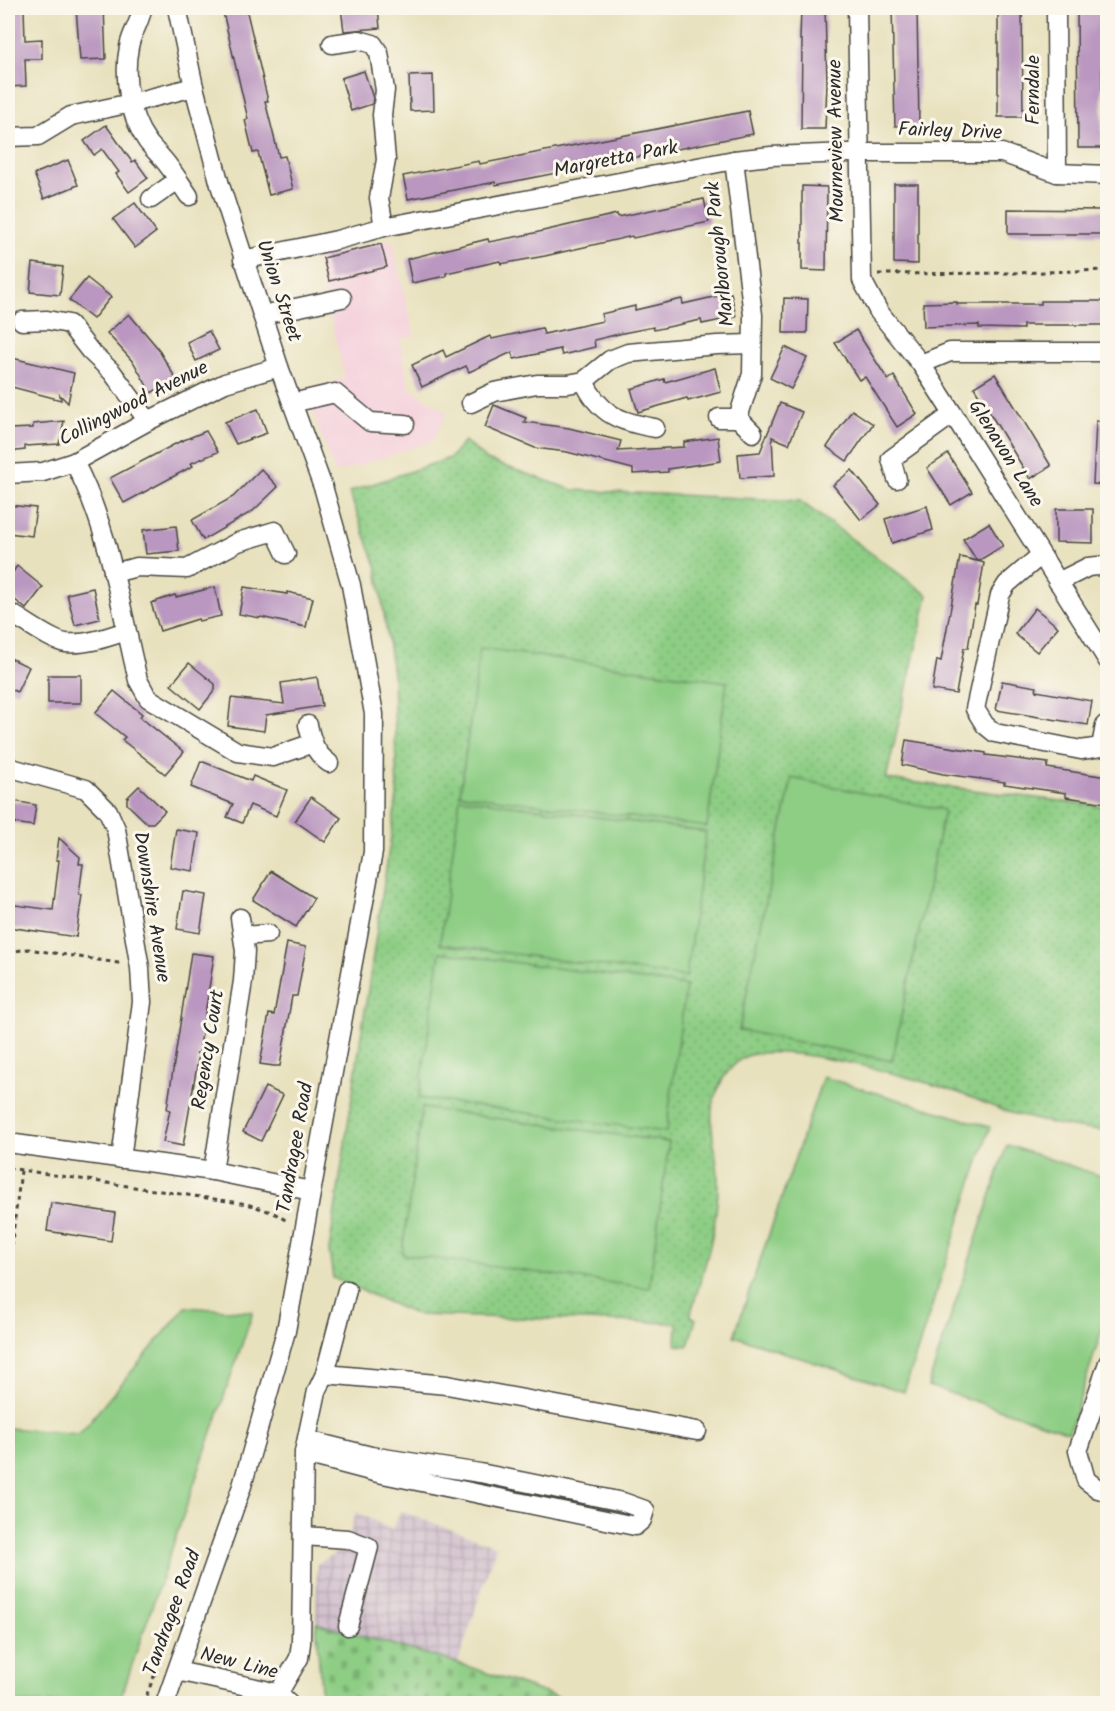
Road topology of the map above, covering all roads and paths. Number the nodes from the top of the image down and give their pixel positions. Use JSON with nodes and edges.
{"nodes":[{"id":1,"x":142,"y":8,"type":"edge"},
{"id":2,"x":177,"y":8,"type":"edge"},
{"id":3,"x":857,"y":8,"type":"edge"},
{"id":4,"x":1056,"y":8,"type":"edge"},
{"id":5,"x":332,"y":44,"type":"dead end"},
{"id":6,"x":194,"y":87,"type":"junction"},
{"id":7,"x":131,"y":103,"type":"junction"},
{"id":8,"x":8,"y":137,"type":"edge"},
{"id":9,"x":859,"y":153,"type":"junction"},
{"id":10,"x":734,"y":160,"type":"junction"},
{"id":11,"x":1057,"y":173,"type":"junction"},
{"id":12,"x":1107,"y":175,"type":"edge"},
{"id":13,"x":178,"y":180,"type":"junction"},
{"id":14,"x":189,"y":196,"type":"dead end"},
{"id":15,"x":152,"y":199,"type":"dead end"},
{"id":16,"x":384,"y":227,"type":"junction"},
{"id":17,"x":243,"y":260,"type":"junction"},
{"id":18,"x":1107,"y":270,"type":"edge"},
{"id":19,"x":861,"y":274,"type":"junction"},
{"id":20,"x":342,"y":298,"type":"dead end"},
{"id":21,"x":262,"y":315,"type":"junction"},
{"id":22,"x":22,"y":321,"type":"dead end"},
{"id":23,"x":752,"y":344,"type":"junction"},
{"id":24,"x":1107,"y":352,"type":"edge"},
{"id":25,"x":921,"y":364,"type":"junction"},
{"id":26,"x":279,"y":367,"type":"junction"},
{"id":27,"x":584,"y":381,"type":"junction"},
{"id":28,"x":292,"y":403,"type":"junction"},
{"id":29,"x":471,"y":403,"type":"dead end"},
{"id":30,"x":953,"y":414,"type":"junction"},
{"id":31,"x":719,"y":418,"type":"dead end"},
{"id":32,"x":738,"y":418,"type":"junction"},
{"id":33,"x":148,"y":421,"type":"junction"},
{"id":34,"x":405,"y":424,"type":"dead end"},
{"id":35,"x":655,"y":428,"type":"dead end"},
{"id":36,"x":753,"y":433,"type":"dead end"},
{"id":37,"x":74,"y":462,"type":"junction"},
{"id":38,"x":8,"y":474,"type":"edge"},
{"id":39,"x":897,"y":479,"type":"dead end"},
{"id":40,"x":286,"y":554,"type":"dead end"},
{"id":41,"x":1041,"y":555,"type":"junction"},
{"id":42,"x":1107,"y":565,"type":"edge"},
{"id":43,"x":113,"y":573,"type":"junction"},
{"id":44,"x":1058,"y":582,"type":"junction"},
{"id":45,"x":351,"y":585,"type":"joint"},
{"id":46,"x":8,"y":612,"type":"edge"},
{"id":47,"x":126,"y":631,"type":"junction"},
{"id":48,"x":1107,"y":661,"type":"edge"},
{"id":49,"x":1106,"y":725,"type":"dead end"},
{"id":50,"x":329,"y":763,"type":"dead end"},
{"id":51,"x":8,"y":767,"type":"edge"},
{"id":52,"x":268,"y":934,"type":"dead end"},
{"id":53,"x":8,"y":952,"type":"edge"},
{"id":54,"x":138,"y":957,"type":"junction"},
{"id":55,"x":8,"y":1143,"type":"edge"},
{"id":56,"x":121,"y":1159,"type":"junction"},
{"id":57,"x":8,"y":1168,"type":"edge"},
{"id":58,"x":21,"y":1170,"type":"junction"},
{"id":59,"x":213,"y":1171,"type":"junction"},
{"id":60,"x":311,"y":1191,"type":"junction"},
{"id":61,"x":304,"y":1232,"type":"junction"},
{"id":62,"x":8,"y":1273,"type":"edge"},
{"id":63,"x":347,"y":1290,"type":"dead end"},
{"id":64,"x":1107,"y":1363,"type":"edge"},
{"id":65,"x":325,"y":1374,"type":"junction"},
{"id":66,"x":697,"y":1431,"type":"dead end"},
{"id":67,"x":307,"y":1440,"type":"junction"},
{"id":68,"x":304,"y":1460,"type":"junction"},
{"id":69,"x":1107,"y":1492,"type":"edge"},
{"id":70,"x":303,"y":1536,"type":"junction"},
{"id":71,"x":348,"y":1626,"type":"dead end"},
{"id":72,"x":177,"y":1671,"type":"junction"},
{"id":73,"x":284,"y":1699,"type":"edge"},
{"id":74,"x":165,"y":1704,"type":"edge"}],
"edges":[{"from":1,"to":7,"type":"street"},
{"from":2,"to":6,"type":"street","name":"Union Street"},
{"from":3,"to":9,"type":"street","name":"Mourneview Avenue"},
{"from":4,"to":11,"type":"street","name":"Ferndale"},
{"from":5,"to":16,"type":"street"},
{"from":6,"to":7,"type":"street"},
{"from":6,"to":17,"type":"street","name":"Union Street"},
{"from":7,"to":8,"type":"street"},
{"from":7,"to":13,"type":"street"},
{"from":9,"to":10,"type":"street","name":"Margretta Park"},
{"from":9,"to":11,"type":"street","name":"Fairley Drive"},
{"from":9,"to":19,"type":"street","name":"Mourneview Avenue"},
{"from":10,"to":16,"type":"street","name":"Margretta Park"},
{"from":10,"to":23,"type":"street","name":"Marlborough Park"},
{"from":11,"to":12,"type":"street","name":"Fairley Drive"},
{"from":13,"to":14,"type":"street"},
{"from":13,"to":15,"type":"street"},
{"from":16,"to":17,"type":"street","name":"Margretta Park"},
{"from":17,"to":21,"type":"street","name":"Union Street"},
{"from":18,"to":19,"type":"path"},
{"from":19,"to":25,"type":"street","name":"Glenavon Lane"},
{"from":20,"to":21,"type":"street"},
{"from":21,"to":26,"type":"street","name":"Union Street"},
{"from":22,"to":33,"type":"street"},
{"from":23,"to":27,"type":"street","name":"Marlborough Park"},
{"from":23,"to":32,"type":"street","name":"Marlborough Park"},
{"from":24,"to":25,"type":"street"},
{"from":25,"to":30,"type":"street","name":"Glenavon Lane"},
{"from":26,"to":28,"type":"street","name":"Union Street"},
{"from":26,"to":33,"type":"street","name":"Collingwood Avenue"},
{"from":27,"to":29,"type":"street"},
{"from":27,"to":35,"type":"street"},
{"from":28,"to":34,"type":"street"},
{"from":28,"to":45,"type":"street","name":"Union Street"},
{"from":30,"to":39,"type":"street"},
{"from":30,"to":41,"type":"street","name":"Glenavon Lane"},
{"from":31,"to":32,"type":"street"},
{"from":32,"to":36,"type":"street"},
{"from":33,"to":37,"type":"street","name":"Collingwood Avenue"},
{"from":37,"to":38,"type":"street","name":"Collingwood Avenue"},
{"from":37,"to":43,"type":"street"},
{"from":40,"to":43,"type":"street"},
{"from":41,"to":44,"type":"street","name":"Glenavon Lane"},
{"from":41,"to":49,"type":"street"},
{"from":42,"to":44,"type":"street"},
{"from":43,"to":47,"type":"street"},
{"from":44,"to":48,"type":"street","name":"Glenavon Lane"},
{"from":45,"to":60,"type":"street","name":"Tandragee Road"},
{"from":46,"to":47,"type":"street"},
{"from":47,"to":50,"type":"street"},
{"from":51,"to":54,"type":"street","name":"Downshire Avenue"},
{"from":52,"to":59,"type":"street","name":"Regency Court"},
{"from":53,"to":54,"type":"path"},
{"from":54,"to":56,"type":"street","name":"Downshire Avenue"},
{"from":55,"to":56,"type":"street"},
{"from":56,"to":59,"type":"street"},
{"from":57,"to":58,"type":"path"},
{"from":58,"to":61,"type":"path"},
{"from":58,"to":62,"type":"path"},
{"from":59,"to":60,"type":"street"},
{"from":60,"to":61,"type":"street","name":"Tandragee Road"},
{"from":61,"to":72,"type":"street","name":"Tandragee Road"},
{"from":63,"to":65,"type":"street"},
{"from":64,"to":69,"type":"street"},
{"from":65,"to":66,"type":"street"},
{"from":65,"to":67,"type":"street"},
{"from":67,"to":68,"type":"street"},
{"from":67,"to":68,"type":"street"},
{"from":68,"to":70,"type":"street"},
{"from":70,"to":71,"type":"street"},
{"from":70,"to":73,"type":"street"},
{"from":72,"to":73,"type":"street","name":"New Line"},
{"from":72,"to":74,"type":"street","name":"Tandragee Road"}]}
